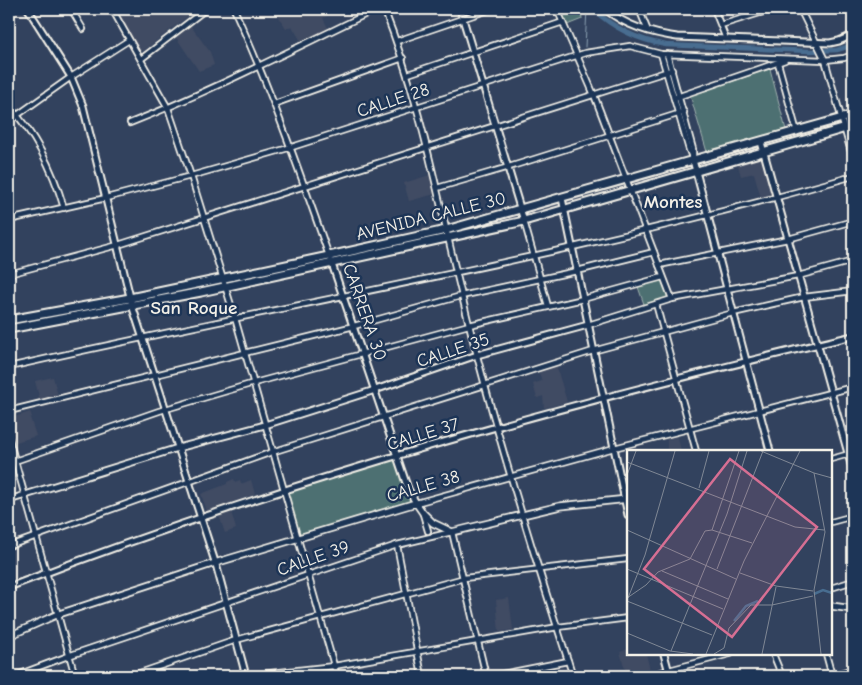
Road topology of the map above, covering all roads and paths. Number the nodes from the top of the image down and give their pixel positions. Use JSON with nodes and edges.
{"nodes":[{"id":1,"x":28,"y":9,"type":"edge"},
{"id":2,"x":71,"y":9,"type":"edge"},
{"id":3,"x":112,"y":9,"type":"edge"},
{"id":4,"x":206,"y":9,"type":"edge"},
{"id":5,"x":234,"y":9,"type":"edge"},
{"id":6,"x":377,"y":9,"type":"edge"},
{"id":7,"x":384,"y":9,"type":"edge"},
{"id":8,"x":460,"y":9,"type":"edge"},
{"id":9,"x":491,"y":9,"type":"edge"},
{"id":10,"x":557,"y":9,"type":"edge"},
{"id":11,"x":605,"y":9,"type":"edge"},
{"id":12,"x":639,"y":9,"type":"edge"},
{"id":13,"x":714,"y":9,"type":"edge"},
{"id":14,"x":773,"y":9,"type":"edge"},
{"id":15,"x":800,"y":9,"type":"edge"},
{"id":16,"x":852,"y":9,"type":"edge"},
{"id":17,"x":853,"y":13,"type":"edge"},
{"id":18,"x":464,"y":18,"type":"junction"},
{"id":19,"x":563,"y":22,"type":"junction"},
{"id":20,"x":721,"y":25,"type":"junction"},
{"id":21,"x":83,"y":29,"type":"dead end"},
{"id":22,"x":648,"y":31,"type":"junction"},
{"id":23,"x":853,"y":35,"type":"edge"},
{"id":24,"x":726,"y":39,"type":"junction"},
{"id":25,"x":129,"y":40,"type":"junction"},
{"id":26,"x":397,"y":42,"type":"junction"},
{"id":27,"x":818,"y":45,"type":"junction"},
{"id":28,"x":474,"y":52,"type":"junction"},
{"id":29,"x":664,"y":54,"type":"junction"},
{"id":30,"x":577,"y":55,"type":"junction"},
{"id":31,"x":853,"y":55,"type":"edge"},
{"id":32,"x":403,"y":58,"type":"junction"},
{"id":33,"x":141,"y":59,"type":"junction"},
{"id":34,"x":789,"y":59,"type":"junction"},
{"id":35,"x":825,"y":59,"type":"junction"},
{"id":36,"x":778,"y":63,"type":"junction"},
{"id":37,"x":260,"y":66,"type":"junction"},
{"id":38,"x":669,"y":71,"type":"junction"},
{"id":39,"x":408,"y":74,"type":"junction"},
{"id":40,"x":71,"y":77,"type":"junction"},
{"id":41,"x":484,"y":86,"type":"junction"},
{"id":42,"x":594,"y":95,"type":"junction"},
{"id":43,"x":677,"y":97,"type":"junction"},
{"id":44,"x":274,"y":104,"type":"junction"},
{"id":45,"x":9,"y":106,"type":"edge"},
{"id":46,"x":417,"y":107,"type":"junction"},
{"id":47,"x":168,"y":108,"type":"junction"},
{"id":48,"x":681,"y":112,"type":"junction"},
{"id":49,"x":17,"y":115,"type":"junction"},
{"id":50,"x":853,"y":115,"type":"edge"},
{"id":51,"x":842,"y":118,"type":"junction"},
{"id":52,"x":9,"y":121,"type":"edge"},
{"id":53,"x":130,"y":123,"type":"dead end"},
{"id":54,"x":496,"y":126,"type":"junction"},
{"id":55,"x":853,"y":126,"type":"edge"},
{"id":56,"x":845,"y":128,"type":"junction"},
{"id":57,"x":797,"y":132,"type":"junction"},
{"id":58,"x":609,"y":135,"type":"junction"},
{"id":59,"x":761,"y":142,"type":"junction"},
{"id":60,"x":428,"y":147,"type":"junction"},
{"id":61,"x":292,"y":148,"type":"junction"},
{"id":62,"x":763,"y":152,"type":"junction"},
{"id":63,"x":853,"y":159,"type":"edge"},
{"id":64,"x":694,"y":160,"type":"junction"},
{"id":65,"x":509,"y":167,"type":"junction"},
{"id":66,"x":696,"y":172,"type":"junction"},
{"id":67,"x":191,"y":176,"type":"junction"},
{"id":68,"x":853,"y":176,"type":"edge"},
{"id":69,"x":626,"y":180,"type":"junction"},
{"id":70,"x":304,"y":186,"type":"junction"},
{"id":71,"x":436,"y":188,"type":"junction"},
{"id":72,"x":630,"y":190,"type":"junction"},
{"id":73,"x":106,"y":198,"type":"junction"},
{"id":74,"x":562,"y":198,"type":"junction"},
{"id":75,"x":776,"y":198,"type":"junction"},
{"id":76,"x":64,"y":208,"type":"junction"},
{"id":77,"x":521,"y":210,"type":"junction"},
{"id":78,"x":565,"y":210,"type":"junction"},
{"id":79,"x":707,"y":215,"type":"junction"},
{"id":80,"x":204,"y":217,"type":"junction"},
{"id":81,"x":9,"y":220,"type":"edge"},
{"id":82,"x":524,"y":221,"type":"junction"},
{"id":83,"x":853,"y":221,"type":"edge"},
{"id":84,"x":646,"y":230,"type":"junction"},
{"id":85,"x":447,"y":234,"type":"junction"},
{"id":86,"x":788,"y":239,"type":"junction"},
{"id":87,"x":118,"y":245,"type":"junction"},
{"id":88,"x":572,"y":246,"type":"junction"},
{"id":89,"x":654,"y":252,"type":"junction"},
{"id":90,"x":718,"y":254,"type":"junction"},
{"id":91,"x":534,"y":255,"type":"junction"},
{"id":92,"x":331,"y":260,"type":"junction"},
{"id":93,"x":853,"y":262,"type":"edge"},
{"id":94,"x":659,"y":265,"type":"junction"},
{"id":95,"x":577,"y":271,"type":"junction"},
{"id":96,"x":456,"y":272,"type":"junction"},
{"id":97,"x":9,"y":274,"type":"edge"},
{"id":98,"x":798,"y":276,"type":"junction"},
{"id":99,"x":663,"y":277,"type":"junction"},
{"id":100,"x":222,"y":278,"type":"junction"},
{"id":101,"x":540,"y":280,"type":"junction"},
{"id":102,"x":224,"y":287,"type":"junction"},
{"id":103,"x":727,"y":288,"type":"junction"},
{"id":104,"x":853,"y":292,"type":"edge"},
{"id":105,"x":343,"y":296,"type":"junction"},
{"id":106,"x":462,"y":296,"type":"junction"},
{"id":107,"x":804,"y":297,"type":"junction"},
{"id":108,"x":130,"y":298,"type":"junction"},
{"id":109,"x":582,"y":298,"type":"junction"},
{"id":110,"x":672,"y":299,"type":"junction"},
{"id":111,"x":656,"y":304,"type":"junction"},
{"id":112,"x":132,"y":305,"type":"junction"},
{"id":113,"x":548,"y":306,"type":"junction"},
{"id":114,"x":733,"y":313,"type":"junction"},
{"id":115,"x":235,"y":318,"type":"junction"},
{"id":116,"x":9,"y":320,"type":"edge"},
{"id":117,"x":469,"y":324,"type":"junction"},
{"id":118,"x":588,"y":325,"type":"junction"},
{"id":119,"x":354,"y":326,"type":"junction"},
{"id":120,"x":9,"y":329,"type":"edge"},
{"id":121,"x":663,"y":332,"type":"junction"},
{"id":122,"x":853,"y":336,"type":"edge"},
{"id":123,"x":142,"y":337,"type":"junction"},
{"id":124,"x":817,"y":344,"type":"junction"},
{"id":125,"x":594,"y":351,"type":"junction"},
{"id":126,"x":245,"y":353,"type":"junction"},
{"id":127,"x":362,"y":353,"type":"junction"},
{"id":128,"x":477,"y":355,"type":"junction"},
{"id":129,"x":746,"y":361,"type":"junction"},
{"id":130,"x":9,"y":367,"type":"edge"},
{"id":131,"x":154,"y":374,"type":"junction"},
{"id":132,"x":676,"y":379,"type":"junction"},
{"id":133,"x":254,"y":383,"type":"junction"},
{"id":134,"x":484,"y":384,"type":"junction"},
{"id":135,"x":853,"y":387,"type":"edge"},
{"id":136,"x":376,"y":390,"type":"junction"},
{"id":137,"x":831,"y":393,"type":"junction"},
{"id":138,"x":605,"y":398,"type":"junction"},
{"id":139,"x":165,"y":410,"type":"junction"},
{"id":140,"x":9,"y":411,"type":"edge"},
{"id":141,"x":759,"y":411,"type":"junction"},
{"id":142,"x":384,"y":416,"type":"junction"},
{"id":143,"x":265,"y":425,"type":"junction"},
{"id":144,"x":496,"y":426,"type":"junction"},
{"id":145,"x":689,"y":428,"type":"junction"},
{"id":146,"x":9,"y":439,"type":"edge"},
{"id":147,"x":178,"y":448,"type":"junction"},
{"id":148,"x":614,"y":448,"type":"junction"},
{"id":149,"x":696,"y":450,"type":"edge"},
{"id":150,"x":770,"y":450,"type":"edge"},
{"id":151,"x":272,"y":452,"type":"junction"},
{"id":152,"x":851,"y":454,"type":"edge"},
{"id":153,"x":398,"y":456,"type":"junction"},
{"id":154,"x":832,"y":459,"type":"edge"},
{"id":155,"x":15,"y":460,"type":"junction"},
{"id":156,"x":9,"y":463,"type":"edge"},
{"id":157,"x":853,"y":470,"type":"edge"},
{"id":158,"x":511,"y":476,"type":"junction"},
{"id":159,"x":188,"y":480,"type":"junction"},
{"id":160,"x":283,"y":491,"type":"junction"},
{"id":161,"x":25,"y":495,"type":"junction"},
{"id":162,"x":626,"y":499,"type":"edge"},
{"id":163,"x":9,"y":500,"type":"edge"},
{"id":164,"x":416,"y":503,"type":"junction"},
{"id":165,"x":423,"y":513,"type":"junction"},
{"id":166,"x":523,"y":515,"type":"junction"},
{"id":167,"x":853,"y":516,"type":"edge"},
{"id":168,"x":200,"y":517,"type":"junction"},
{"id":169,"x":832,"y":522,"type":"edge"},
{"id":170,"x":428,"y":532,"type":"dead end"},
{"id":171,"x":452,"y":532,"type":"junction"},
{"id":172,"x":35,"y":535,"type":"junction"},
{"id":173,"x":298,"y":539,"type":"junction"},
{"id":174,"x":397,"y":545,"type":"junction"},
{"id":175,"x":9,"y":546,"type":"edge"},
{"id":176,"x":627,"y":559,"type":"edge"},
{"id":177,"x":215,"y":563,"type":"junction"},
{"id":178,"x":538,"y":569,"type":"junction"},
{"id":179,"x":45,"y":573,"type":"junction"},
{"id":180,"x":309,"y":575,"type":"junction"},
{"id":181,"x":464,"y":578,"type":"junction"},
{"id":182,"x":853,"y":581,"type":"edge"},
{"id":183,"x":9,"y":587,"type":"edge"},
{"id":184,"x":832,"y":588,"type":"edge"},
{"id":185,"x":406,"y":593,"type":"junction"},
{"id":186,"x":226,"y":602,"type":"junction"},
{"id":187,"x":832,"y":606,"type":"edge"},
{"id":188,"x":853,"y":609,"type":"edge"},
{"id":189,"x":56,"y":615,"type":"junction"},
{"id":190,"x":320,"y":617,"type":"junction"},
{"id":191,"x":627,"y":618,"type":"edge"},
{"id":192,"x":558,"y":627,"type":"junction"},
{"id":193,"x":9,"y":636,"type":"edge"},
{"id":194,"x":236,"y":640,"type":"junction"},
{"id":195,"x":478,"y":641,"type":"junction"},
{"id":196,"x":417,"y":652,"type":"junction"},
{"id":197,"x":664,"y":655,"type":"edge"},
{"id":198,"x":727,"y":655,"type":"edge"},
{"id":199,"x":773,"y":655,"type":"edge"},
{"id":200,"x":826,"y":655,"type":"edge"},
{"id":201,"x":68,"y":656,"type":"junction"},
{"id":202,"x":568,"y":661,"type":"junction"},
{"id":203,"x":334,"y":666,"type":"junction"},
{"id":204,"x":853,"y":669,"type":"edge"},
{"id":205,"x":670,"y":673,"type":"edge"},
{"id":206,"x":15,"y":676,"type":"edge"},
{"id":207,"x":74,"y":676,"type":"edge"},
{"id":208,"x":131,"y":676,"type":"edge"},
{"id":209,"x":245,"y":676,"type":"edge"},
{"id":210,"x":337,"y":676,"type":"edge"},
{"id":211,"x":422,"y":676,"type":"edge"},
{"id":212,"x":486,"y":676,"type":"edge"},
{"id":213,"x":492,"y":676,"type":"edge"},
{"id":214,"x":573,"y":676,"type":"edge"},
{"id":215,"x":646,"y":676,"type":"edge"},
{"id":216,"x":782,"y":676,"type":"edge"},
{"id":217,"x":832,"y":676,"type":"edge"}],
"edges":[{"from":1,"to":40,"type":"street"},
{"from":2,"to":21,"type":"street"},
{"from":3,"to":25,"type":"street"},
{"from":4,"to":33,"type":"street"},
{"from":5,"to":37,"type":"street","name":"CARRERA 30"},
{"from":6,"to":37,"type":"street"},
{"from":7,"to":26,"type":"street"},
{"from":8,"to":18,"type":"street"},
{"from":9,"to":18,"type":"street"},
{"from":10,"to":19,"type":"street"},
{"from":11,"to":22,"type":"street"},
{"from":12,"to":22,"type":"street"},
{"from":13,"to":20,"type":"street"},
{"from":14,"to":20,"type":"street"},
{"from":15,"to":27,"type":"street"},
{"from":16,"to":17,"type":"street"},
{"from":18,"to":26,"type":"street"},
{"from":18,"to":28,"type":"street"},
{"from":19,"to":28,"type":"street"},
{"from":19,"to":30,"type":"street"},
{"from":20,"to":24,"type":"street"},
{"from":22,"to":24,"type":"street"},
{"from":23,"to":27,"type":"street"},
{"from":24,"to":27,"type":"street"},
{"from":25,"to":33,"type":"street"},
{"from":25,"to":40,"type":"street"},
{"from":26,"to":32,"type":"street"},
{"from":27,"to":35,"type":"street"},
{"from":28,"to":39,"type":"street"},
{"from":28,"to":41,"type":"street"},
{"from":29,"to":30,"type":"street","name":"CALLE 28"},
{"from":29,"to":34,"type":"street","name":"CALLE 28"},
{"from":29,"to":38,"type":"street"},
{"from":30,"to":41,"type":"street","name":"CALLE 28"},
{"from":30,"to":42,"type":"street"},
{"from":31,"to":35,"type":"street","name":"CALLE 28"},
{"from":32,"to":39,"type":"street"},
{"from":32,"to":44,"type":"street"},
{"from":33,"to":47,"type":"street"},
{"from":34,"to":35,"type":"street","name":"CALLE 28"},
{"from":34,"to":36,"type":"street"},
{"from":35,"to":51,"type":"street"},
{"from":36,"to":43,"type":"street"},
{"from":36,"to":57,"type":"street"},
{"from":37,"to":44,"type":"street","name":"CARRERA 30"},
{"from":37,"to":47,"type":"street"},
{"from":38,"to":42,"type":"street"},
{"from":38,"to":43,"type":"street"},
{"from":39,"to":46,"type":"street"},
{"from":40,"to":49,"type":"street"},
{"from":40,"to":73,"type":"street"},
{"from":41,"to":46,"type":"street","name":"CALLE 28"},
{"from":41,"to":54,"type":"street"},
{"from":42,"to":54,"type":"street"},
{"from":42,"to":58,"type":"street"},
{"from":43,"to":48,"type":"street"},
{"from":44,"to":61,"type":"street","name":"CARRERA 30"},
{"from":45,"to":49,"type":"street"},
{"from":46,"to":60,"type":"street"},
{"from":46,"to":61,"type":"street","name":"CALLE 28"},
{"from":47,"to":53,"type":"street"},
{"from":47,"to":67,"type":"street"},
{"from":48,"to":58,"type":"street"},
{"from":48,"to":64,"type":"street"},
{"from":49,"to":52,"type":"street"},
{"from":49,"to":76,"type":"street"},
{"from":50,"to":51,"type":"highway","name":"AVENIDA CALLE 30"},
{"from":51,"to":56,"type":"street"},
{"from":51,"to":57,"type":"highway","name":"AVENIDA CALLE 30"},
{"from":54,"to":60,"type":"street"},
{"from":54,"to":65,"type":"street"},
{"from":55,"to":56,"type":"highway","name":"AVENIDA CALLE 30"},
{"from":56,"to":62,"type":"highway","name":"AVENIDA CALLE 30"},
{"from":56,"to":63,"type":"street"},
{"from":57,"to":59,"type":"highway","name":"AVENIDA CALLE 30"},
{"from":58,"to":65,"type":"street"},
{"from":58,"to":69,"type":"street"},
{"from":59,"to":62,"type":"street"},
{"from":59,"to":64,"type":"highway","name":"AVENIDA CALLE 30"},
{"from":60,"to":70,"type":"street"},
{"from":60,"to":71,"type":"street"},
{"from":61,"to":67,"type":"street","name":"CALLE 28"},
{"from":61,"to":70,"type":"street","name":"CARRERA 30"},
{"from":62,"to":66,"type":"highway","name":"AVENIDA CALLE 30"},
{"from":62,"to":75,"type":"street"},
{"from":64,"to":66,"type":"street"},
{"from":64,"to":69,"type":"highway","name":"AVENIDA CALLE 30"},
{"from":65,"to":71,"type":"street"},
{"from":65,"to":77,"type":"street"},
{"from":66,"to":72,"type":"highway","name":"AVENIDA CALLE 30"},
{"from":66,"to":79,"type":"street"},
{"from":67,"to":73,"type":"street","name":"CALLE 28"},
{"from":67,"to":80,"type":"street"},
{"from":68,"to":75,"type":"street"},
{"from":69,"to":72,"type":"street"},
{"from":69,"to":74,"type":"highway","name":"AVENIDA CALLE 30"},
{"from":70,"to":80,"type":"street"},
{"from":70,"to":92,"type":"street","name":"CARRERA 30"},
{"from":71,"to":85,"type":"street"},
{"from":72,"to":78,"type":"highway","name":"AVENIDA CALLE 30"},
{"from":72,"to":84,"type":"street"},
{"from":73,"to":76,"type":"street","name":"CALLE 28"},
{"from":73,"to":87,"type":"street"},
{"from":74,"to":77,"type":"highway","name":"AVENIDA CALLE 30"},
{"from":74,"to":78,"type":"street"},
{"from":75,"to":79,"type":"street"},
{"from":75,"to":86,"type":"street"},
{"from":76,"to":81,"type":"street","name":"CALLE 28"},
{"from":77,"to":82,"type":"street"},
{"from":77,"to":85,"type":"highway","name":"AVENIDA CALLE 30"},
{"from":78,"to":82,"type":"highway","name":"AVENIDA CALLE 30"},
{"from":78,"to":88,"type":"street"},
{"from":79,"to":84,"type":"street"},
{"from":79,"to":90,"type":"street"},
{"from":80,"to":87,"type":"street"},
{"from":80,"to":100,"type":"street"},
{"from":82,"to":85,"type":"highway","name":"AVENIDA CALLE 30"},
{"from":82,"to":91,"type":"street"},
{"from":83,"to":86,"type":"street"},
{"from":84,"to":88,"type":"street"},
{"from":84,"to":89,"type":"street"},
{"from":85,"to":92,"type":"highway","name":"AVENIDA CALLE 30"},
{"from":85,"to":96,"type":"street"},
{"from":86,"to":90,"type":"street"},
{"from":86,"to":98,"type":"street"},
{"from":87,"to":97,"type":"street"},
{"from":87,"to":108,"type":"street"},
{"from":88,"to":91,"type":"street"},
{"from":88,"to":95,"type":"street"},
{"from":89,"to":94,"type":"street"},
{"from":89,"to":95,"type":"street"},
{"from":90,"to":94,"type":"street"},
{"from":90,"to":103,"type":"street"},
{"from":91,"to":96,"type":"street"},
{"from":91,"to":101,"type":"street"},
{"from":92,"to":100,"type":"highway","name":"AVENIDA CALLE 30"},
{"from":92,"to":102,"type":"highway","name":"AVENIDA CALLE 30"},
{"from":92,"to":105,"type":"street","name":"CARRERA 30"},
{"from":93,"to":98,"type":"street","name":"CALLE 35"},
{"from":94,"to":99,"type":"street"},
{"from":95,"to":101,"type":"street"},
{"from":95,"to":109,"type":"street"},
{"from":96,"to":105,"type":"street"},
{"from":96,"to":106,"type":"street"},
{"from":98,"to":103,"type":"street","name":"CALLE 35"},
{"from":98,"to":107,"type":"street"},
{"from":99,"to":109,"type":"street"},
{"from":99,"to":110,"type":"street"},
{"from":100,"to":102,"type":"street"},
{"from":100,"to":108,"type":"highway","name":"AVENIDA CALLE 30"},
{"from":101,"to":106,"type":"street"},
{"from":101,"to":113,"type":"street"},
{"from":102,"to":112,"type":"highway","name":"AVENIDA CALLE 30"},
{"from":102,"to":115,"type":"street"},
{"from":103,"to":110,"type":"street","name":"CALLE 35"},
{"from":103,"to":114,"type":"street"},
{"from":104,"to":107,"type":"street"},
{"from":105,"to":115,"type":"street"},
{"from":105,"to":119,"type":"street","name":"CARRERA 30"},
{"from":106,"to":117,"type":"street"},
{"from":106,"to":119,"type":"street"},
{"from":107,"to":114,"type":"street"},
{"from":107,"to":124,"type":"street"},
{"from":108,"to":112,"type":"street"},
{"from":108,"to":116,"type":"highway","name":"AVENIDA CALLE 30"},
{"from":109,"to":113,"type":"street"},
{"from":109,"to":118,"type":"street"},
{"from":110,"to":111,"type":"street","name":"CALLE 35"},
{"from":111,"to":118,"type":"street","name":"CALLE 35"},
{"from":111,"to":121,"type":"street"},
{"from":112,"to":120,"type":"highway","name":"AVENIDA CALLE 30"},
{"from":112,"to":123,"type":"street"},
{"from":113,"to":117,"type":"street"},
{"from":114,"to":121,"type":"street"},
{"from":114,"to":129,"type":"street"},
{"from":115,"to":123,"type":"street"},
{"from":115,"to":126,"type":"street"},
{"from":117,"to":127,"type":"street"},
{"from":117,"to":128,"type":"street"},
{"from":118,"to":125,"type":"street"},
{"from":118,"to":128,"type":"street","name":"CALLE 35"},
{"from":119,"to":126,"type":"street"},
{"from":119,"to":127,"type":"street","name":"CARRERA 30"},
{"from":121,"to":125,"type":"street"},
{"from":121,"to":132,"type":"street"},
{"from":122,"to":124,"type":"street","name":"CALLE 37"},
{"from":123,"to":130,"type":"street"},
{"from":123,"to":131,"type":"street"},
{"from":124,"to":129,"type":"street","name":"CALLE 37"},
{"from":124,"to":137,"type":"street"},
{"from":125,"to":134,"type":"street"},
{"from":125,"to":138,"type":"street"},
{"from":126,"to":131,"type":"street"},
{"from":126,"to":133,"type":"street"},
{"from":127,"to":133,"type":"street"},
{"from":127,"to":136,"type":"street","name":"CARRERA 30"},
{"from":128,"to":134,"type":"street"},
{"from":128,"to":136,"type":"street","name":"CALLE 35"},
{"from":129,"to":132,"type":"street","name":"CALLE 37"},
{"from":129,"to":141,"type":"street"},
{"from":131,"to":139,"type":"street"},
{"from":131,"to":140,"type":"street"},
{"from":132,"to":138,"type":"street","name":"CALLE 37"},
{"from":132,"to":145,"type":"street"},
{"from":133,"to":139,"type":"street"},
{"from":133,"to":143,"type":"street"},
{"from":134,"to":142,"type":"street"},
{"from":134,"to":144,"type":"street"},
{"from":135,"to":137,"type":"street","name":"CALLE 38"},
{"from":136,"to":142,"type":"street","name":"CARRERA 30"},
{"from":136,"to":143,"type":"street","name":"CALLE 35"},
{"from":137,"to":141,"type":"street","name":"CALLE 38"},
{"from":137,"to":152,"type":"street"},
{"from":138,"to":144,"type":"street","name":"CALLE 37"},
{"from":138,"to":148,"type":"street"},
{"from":139,"to":147,"type":"street"},
{"from":139,"to":155,"type":"street"},
{"from":141,"to":145,"type":"street","name":"CALLE 38"},
{"from":141,"to":150,"type":"street"},
{"from":142,"to":151,"type":"street"},
{"from":142,"to":153,"type":"street","name":"CARRERA 30"},
{"from":143,"to":147,"type":"street","name":"CALLE 35"},
{"from":143,"to":151,"type":"street"},
{"from":144,"to":153,"type":"street","name":"CALLE 37"},
{"from":144,"to":158,"type":"street"},
{"from":145,"to":148,"type":"street","name":"CALLE 38"},
{"from":145,"to":149,"type":"street"},
{"from":146,"to":155,"type":"street"},
{"from":147,"to":159,"type":"street"},
{"from":147,"to":161,"type":"street","name":"CALLE 35"},
{"from":148,"to":158,"type":"street","name":"CALLE 38"},
{"from":148,"to":162,"type":"street"},
{"from":151,"to":159,"type":"street"},
{"from":151,"to":160,"type":"street"},
{"from":152,"to":154,"type":"street"},
{"from":152,"to":157,"type":"street"},
{"from":153,"to":160,"type":"street","name":"CALLE 37"},
{"from":153,"to":164,"type":"street","name":"CARRERA 30"},
{"from":155,"to":156,"type":"street"},
{"from":155,"to":161,"type":"street"},
{"from":158,"to":164,"type":"street","name":"CALLE 38"},
{"from":158,"to":166,"type":"street"},
{"from":159,"to":168,"type":"street"},
{"from":159,"to":172,"type":"street"},
{"from":160,"to":168,"type":"street","name":"CALLE 37"},
{"from":160,"to":173,"type":"street"},
{"from":161,"to":163,"type":"street","name":"CALLE 35"},
{"from":161,"to":172,"type":"street"},
{"from":162,"to":166,"type":"main road","name":"CALLE 39"},
{"from":164,"to":165,"type":"main road","name":"CARRERA 30"},
{"from":164,"to":173,"type":"main road","name":"CALLE 38"},
{"from":165,"to":170,"type":"street","name":"CARRERA 30"},
{"from":165,"to":171,"type":"main road","name":"CARRERA 30"},
{"from":166,"to":171,"type":"main road","name":"CALLE 39"},
{"from":166,"to":178,"type":"street"},
{"from":167,"to":169,"type":"street"},
{"from":168,"to":177,"type":"street"},
{"from":168,"to":179,"type":"street","name":"CALLE 37"},
{"from":171,"to":174,"type":"street","name":"CALLE 39"},
{"from":171,"to":181,"type":"street"},
{"from":172,"to":175,"type":"street"},
{"from":172,"to":179,"type":"street"},
{"from":173,"to":177,"type":"main road","name":"CALLE 38"},
{"from":173,"to":180,"type":"street"},
{"from":174,"to":180,"type":"street","name":"CALLE 39"},
{"from":174,"to":185,"type":"street"},
{"from":176,"to":178,"type":"street"},
{"from":177,"to":186,"type":"street"},
{"from":177,"to":189,"type":"main road","name":"CALLE 38"},
{"from":178,"to":181,"type":"street"},
{"from":178,"to":192,"type":"street"},
{"from":179,"to":183,"type":"street","name":"CALLE 37"},
{"from":179,"to":189,"type":"street"},
{"from":180,"to":186,"type":"street","name":"CALLE 39"},
{"from":180,"to":190,"type":"street"},
{"from":181,"to":185,"type":"street"},
{"from":181,"to":195,"type":"street"},
{"from":182,"to":184,"type":"street"},
{"from":185,"to":190,"type":"street"},
{"from":185,"to":196,"type":"street"},
{"from":186,"to":194,"type":"street"},
{"from":186,"to":201,"type":"street","name":"CALLE 39"},
{"from":187,"to":188,"type":"main road"},
{"from":189,"to":193,"type":"main road","name":"CALLE 38"},
{"from":189,"to":201,"type":"street"},
{"from":190,"to":194,"type":"street"},
{"from":190,"to":203,"type":"street"},
{"from":191,"to":192,"type":"street"},
{"from":192,"to":195,"type":"street"},
{"from":192,"to":202,"type":"street"},
{"from":194,"to":208,"type":"street"},
{"from":194,"to":209,"type":"street"},
{"from":195,"to":196,"type":"street"},
{"from":195,"to":212,"type":"street"},
{"from":196,"to":203,"type":"street"},
{"from":196,"to":211,"type":"street"},
{"from":197,"to":205,"type":"street"},
{"from":198,"to":205,"type":"street"},
{"from":199,"to":216,"type":"street"},
{"from":200,"to":217,"type":"street"},
{"from":201,"to":206,"type":"street","name":"CALLE 39"},
{"from":201,"to":207,"type":"street"},
{"from":202,"to":213,"type":"street"},
{"from":202,"to":214,"type":"street"},
{"from":203,"to":209,"type":"street"},
{"from":203,"to":210,"type":"street"},
{"from":204,"to":217,"type":"street"},
{"from":205,"to":215,"type":"street"}]}
